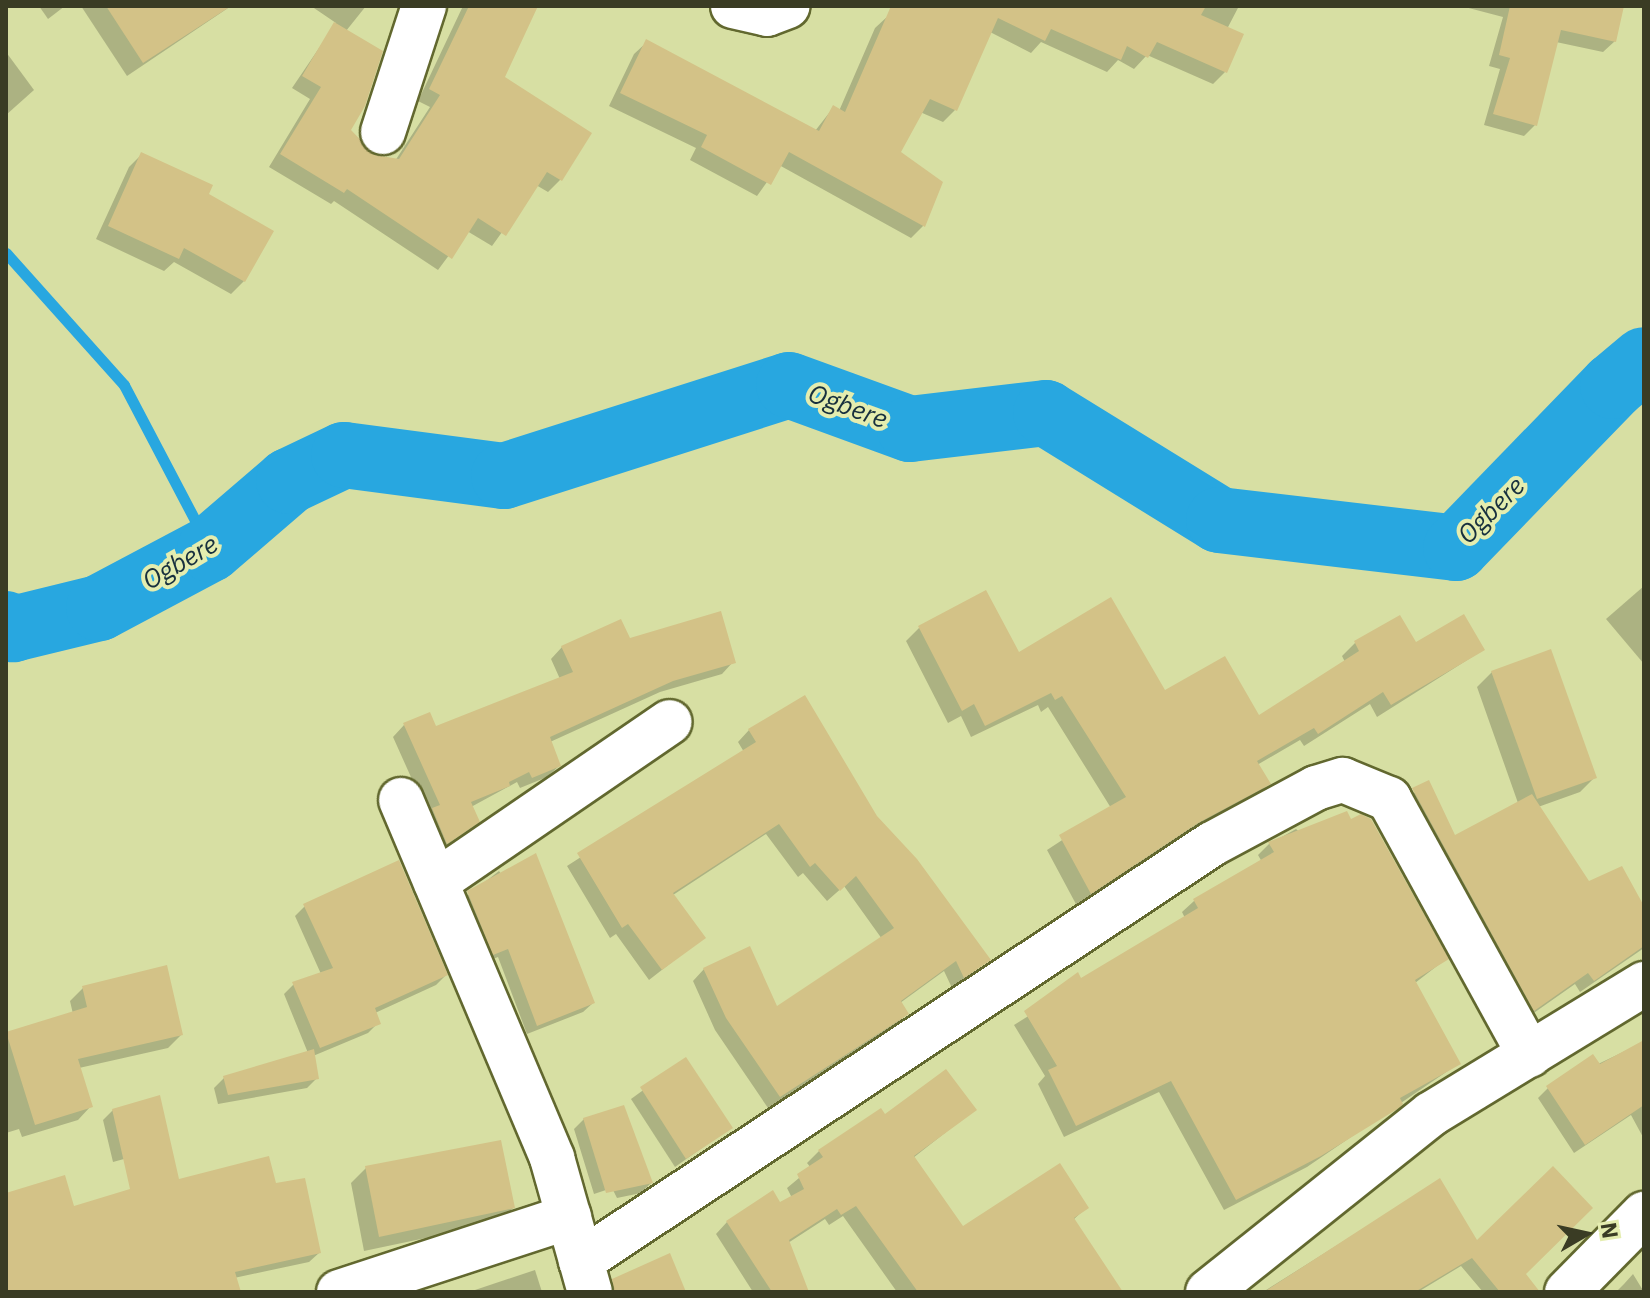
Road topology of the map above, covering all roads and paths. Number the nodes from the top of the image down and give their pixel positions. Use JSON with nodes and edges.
{"nodes":[{"id":1,"x":424,"y":6,"type":"edge"},
{"id":2,"x":733,"y":6,"type":"edge"},
{"id":3,"x":788,"y":6,"type":"edge"},
{"id":4,"x":383,"y":132,"type":"dead end"},
{"id":5,"x":670,"y":722,"type":"dead end"},
{"id":6,"x":401,"y":800,"type":"dead end"},
{"id":7,"x":436,"y":882,"type":"junction"},
{"id":8,"x":1644,"y":984,"type":"edge"},
{"id":9,"x":1530,"y":1055,"type":"junction"},
{"id":10,"x":569,"y":1217,"type":"junction"},
{"id":11,"x":1643,"y":1218,"type":"edge"},
{"id":12,"x":586,"y":1277,"type":"edge"},
{"id":13,"x":339,"y":1292,"type":"edge"},
{"id":14,"x":1208,"y":1292,"type":"edge"},
{"id":15,"x":1567,"y":1292,"type":"edge"}],
"edges":[{"from":1,"to":4,"type":"street"},
{"from":2,"to":3,"type":"street"},
{"from":5,"to":7,"type":"street"},
{"from":6,"to":7,"type":"street"},
{"from":7,"to":10,"type":"street"},
{"from":8,"to":9,"type":"street"},
{"from":9,"to":12,"type":"street"},
{"from":9,"to":14,"type":"street"},
{"from":10,"to":12,"type":"street"},
{"from":10,"to":13,"type":"street"},
{"from":11,"to":15,"type":"street"}]}
